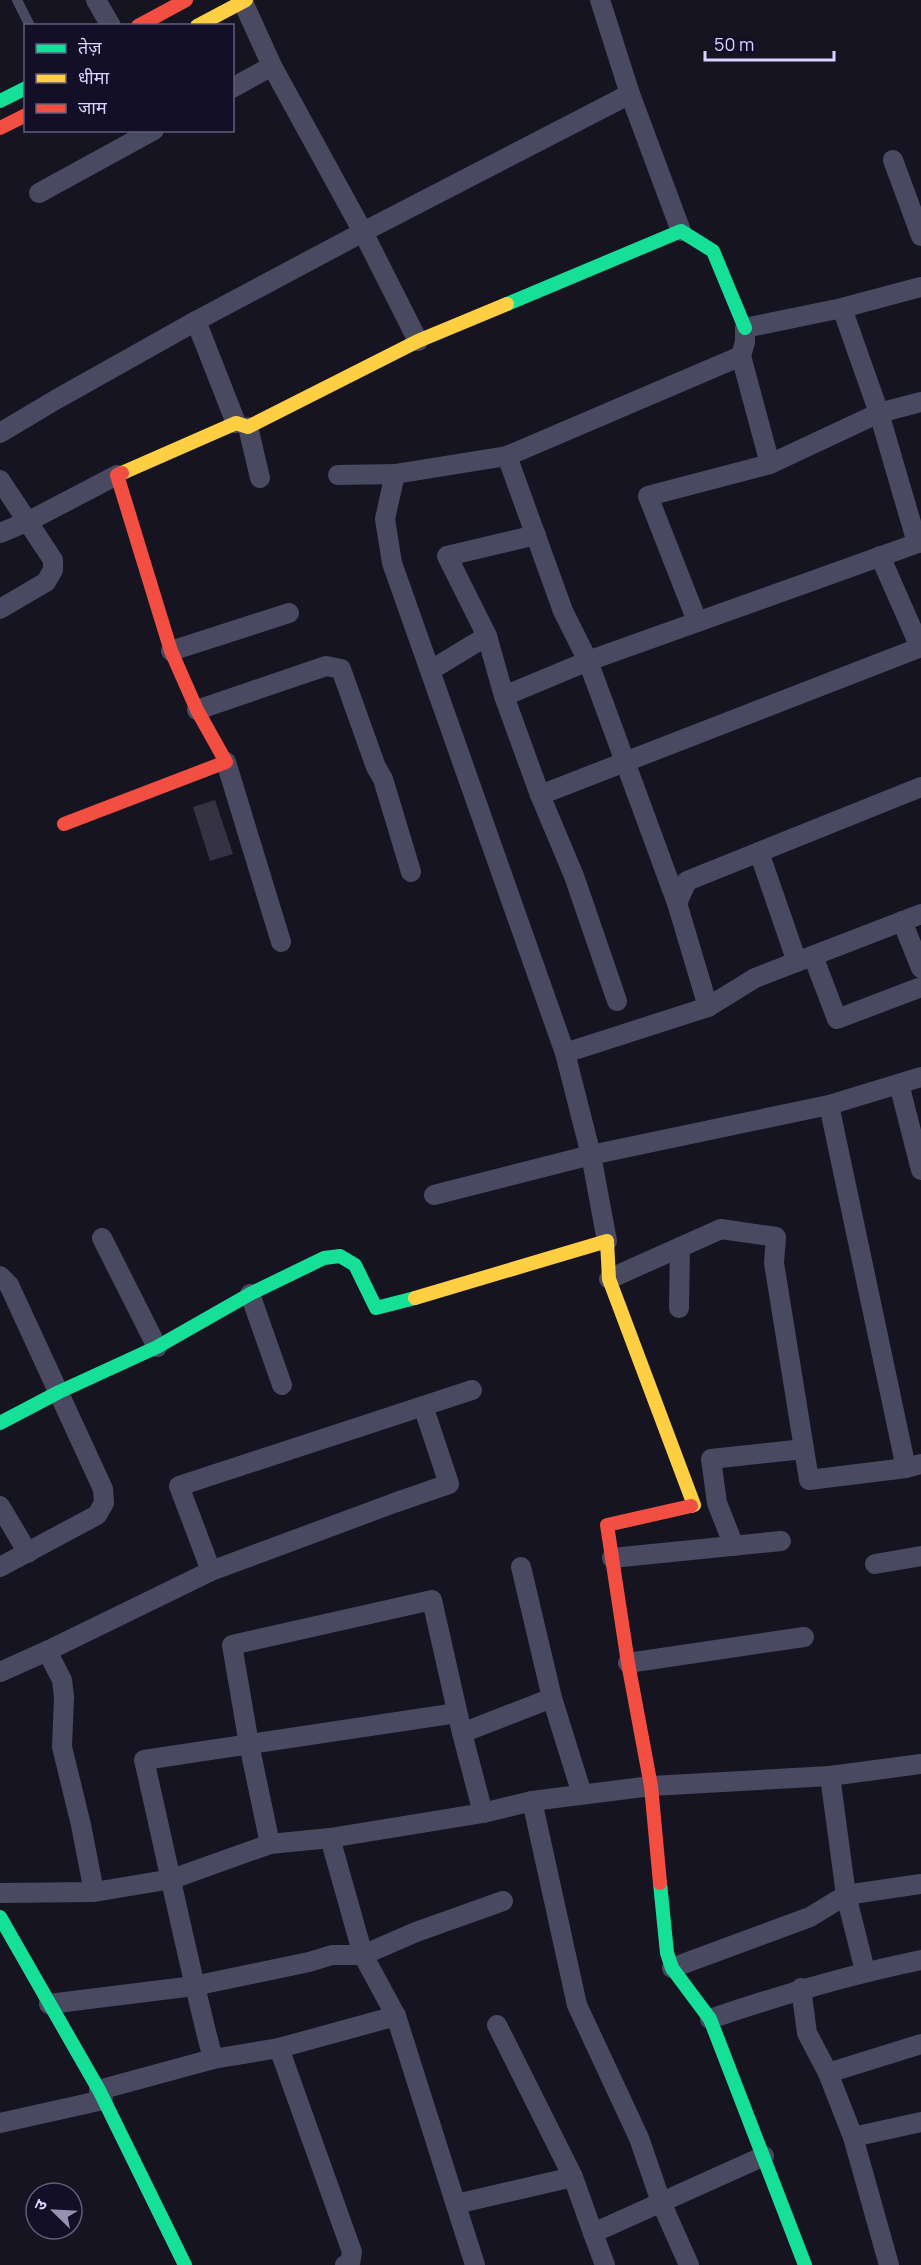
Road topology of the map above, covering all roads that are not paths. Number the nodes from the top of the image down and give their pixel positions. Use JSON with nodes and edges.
{"nodes":[{"id":1,"x":17,"y":0,"type":"edge"},
{"id":2,"x":96,"y":0,"type":"edge"},
{"id":3,"x":186,"y":0,"type":"edge"},
{"id":4,"x":600,"y":0,"type":"edge"},
{"id":5,"x":245,"y":1,"type":"edge"},
{"id":6,"x":29,"y":24,"type":"edge"},
{"id":7,"x":110,"y":24,"type":"edge"},
{"id":8,"x":142,"y":24,"type":"edge"},
{"id":9,"x":201,"y":24,"type":"edge"},
{"id":10,"x":272,"y":66,"type":"junction"},
{"id":11,"x":234,"y":87,"type":"edge"},
{"id":12,"x":24,"y":89,"type":"edge"},
{"id":13,"x":630,"y":94,"type":"junction"},
{"id":14,"x":0,"y":101,"type":"edge"},
{"id":15,"x":24,"y":116,"type":"edge"},
{"id":16,"x":0,"y":128,"type":"edge"},
{"id":17,"x":150,"y":132,"type":"edge"},
{"id":18,"x":893,"y":160,"type":"dead end"},
{"id":19,"x":39,"y":193,"type":"dead end"},
{"id":20,"x":681,"y":231,"type":"junction"},
{"id":21,"x":363,"y":232,"type":"junction"},
{"id":22,"x":921,"y":236,"type":"edge"},
{"id":23,"x":921,"y":287,"type":"edge"},
{"id":24,"x":842,"y":308,"type":"junction"},
{"id":25,"x":196,"y":321,"type":"junction"},
{"id":26,"x":745,"y":328,"type":"junction"},
{"id":27,"x":418,"y":341,"type":"junction"},
{"id":28,"x":741,"y":356,"type":"junction"},
{"id":29,"x":921,"y":402,"type":"edge"},
{"id":30,"x":879,"y":413,"type":"junction"},
{"id":31,"x":242,"y":425,"type":"junction"},
{"id":32,"x":0,"y":433,"type":"edge"},
{"id":33,"x":507,"y":456,"type":"junction"},
{"id":34,"x":770,"y":464,"type":"junction"},
{"id":35,"x":395,"y":474,"type":"junction"},
{"id":36,"x":117,"y":475,"type":"junction"},
{"id":37,"x":338,"y":475,"type":"dead end"},
{"id":38,"x":260,"y":478,"type":"dead end"},
{"id":39,"x":0,"y":480,"type":"edge"},
{"id":40,"x":29,"y":521,"type":"junction"},
{"id":41,"x":0,"y":533,"type":"edge"},
{"id":42,"x":536,"y":535,"type":"junction"},
{"id":43,"x":919,"y":543,"type":"edge"},
{"id":44,"x":880,"y":556,"type":"junction"},
{"id":45,"x":0,"y":609,"type":"edge"},
{"id":46,"x":289,"y":613,"type":"dead end"},
{"id":47,"x":697,"y":621,"type":"junction"},
{"id":48,"x":487,"y":636,"type":"junction"},
{"id":49,"x":920,"y":647,"type":"edge"},
{"id":50,"x":171,"y":651,"type":"junction"},
{"id":51,"x":588,"y":661,"type":"junction"},
{"id":52,"x":431,"y":670,"type":"junction"},
{"id":53,"x":504,"y":696,"type":"junction"},
{"id":54,"x":197,"y":710,"type":"junction"},
{"id":55,"x":624,"y":761,"type":"junction"},
{"id":56,"x":226,"y":762,"type":"junction"},
{"id":57,"x":921,"y":787,"type":"edge"},
{"id":58,"x":540,"y":795,"type":"junction"},
{"id":59,"x":64,"y":824,"type":"dead end"},
{"id":60,"x":759,"y":852,"type":"junction"},
{"id":61,"x":411,"y":872,"type":"dead end"},
{"id":62,"x":677,"y":903,"type":"junction"},
{"id":63,"x":921,"y":914,"type":"edge"},
{"id":64,"x":902,"y":921,"type":"junction"},
{"id":65,"x":281,"y":942,"type":"dead end"},
{"id":66,"x":805,"y":959,"type":"junction"},
{"id":67,"x":921,"y":968,"type":"edge"},
{"id":68,"x":921,"y":987,"type":"edge"},
{"id":69,"x":617,"y":1001,"type":"dead end"},
{"id":70,"x":708,"y":1007,"type":"junction"},
{"id":71,"x":566,"y":1053,"type":"junction"},
{"id":72,"x":921,"y":1077,"type":"edge"},
{"id":73,"x":899,"y":1084,"type":"junction"},
{"id":74,"x":829,"y":1105,"type":"junction"},
{"id":75,"x":591,"y":1155,"type":"junction"},
{"id":76,"x":921,"y":1170,"type":"edge"},
{"id":77,"x":434,"y":1195,"type":"dead end"},
{"id":78,"x":102,"y":1238,"type":"dead end"},
{"id":79,"x":607,"y":1240,"type":"junction"},
{"id":80,"x":680,"y":1247,"type":"junction"},
{"id":81,"x":0,"y":1276,"type":"edge"},
{"id":82,"x":609,"y":1279,"type":"junction"},
{"id":83,"x":250,"y":1294,"type":"junction"},
{"id":84,"x":679,"y":1308,"type":"dead end"},
{"id":85,"x":157,"y":1347,"type":"junction"},
{"id":86,"x":282,"y":1385,"type":"dead end"},
{"id":87,"x":472,"y":1390,"type":"dead end"},
{"id":88,"x":59,"y":1392,"type":"junction"},
{"id":89,"x":423,"y":1406,"type":"junction"},
{"id":90,"x":0,"y":1423,"type":"edge"},
{"id":91,"x":804,"y":1449,"type":"junction"},
{"id":92,"x":913,"y":1466,"type":"edge"},
{"id":93,"x":0,"y":1506,"type":"edge"},
{"id":94,"x":781,"y":1541,"type":"dead end"},
{"id":95,"x":734,"y":1546,"type":"junction"},
{"id":96,"x":28,"y":1553,"type":"junction"},
{"id":97,"x":921,"y":1556,"type":"edge"},
{"id":98,"x":612,"y":1558,"type":"junction"},
{"id":99,"x":875,"y":1564,"type":"dead end"},
{"id":100,"x":0,"y":1567,"type":"edge"},
{"id":101,"x":521,"y":1567,"type":"dead end"},
{"id":102,"x":211,"y":1571,"type":"junction"},
{"id":103,"x":804,"y":1637,"type":"dead end"},
{"id":104,"x":47,"y":1651,"type":"junction"},
{"id":105,"x":628,"y":1663,"type":"junction"},
{"id":106,"x":0,"y":1672,"type":"edge"},
{"id":107,"x":552,"y":1698,"type":"junction"},
{"id":108,"x":458,"y":1713,"type":"junction"},
{"id":109,"x":462,"y":1733,"type":"junction"},
{"id":110,"x":249,"y":1744,"type":"junction"},
{"id":111,"x":921,"y":1764,"type":"edge"},
{"id":112,"x":830,"y":1776,"type":"junction"},
{"id":113,"x":651,"y":1785,"type":"junction"},
{"id":114,"x":582,"y":1794,"type":"junction"},
{"id":115,"x":532,"y":1801,"type":"junction"},
{"id":116,"x":483,"y":1814,"type":"junction"},
{"id":117,"x":330,"y":1838,"type":"junction"},
{"id":118,"x":270,"y":1844,"type":"junction"},
{"id":119,"x":172,"y":1879,"type":"junction"},
{"id":120,"x":921,"y":1884,"type":"edge"},
{"id":121,"x":0,"y":1893,"type":"edge"},
{"id":122,"x":94,"y":1893,"type":"junction"},
{"id":123,"x":846,"y":1895,"type":"junction"},
{"id":124,"x":503,"y":1901,"type":"dead end"},
{"id":125,"x":0,"y":1917,"type":"edge"},
{"id":126,"x":363,"y":1955,"type":"junction"},
{"id":127,"x":921,"y":1960,"type":"edge"},
{"id":128,"x":672,"y":1968,"type":"junction"},
{"id":129,"x":865,"y":1971,"type":"junction"},
{"id":130,"x":194,"y":1986,"type":"junction"},
{"id":131,"x":801,"y":1988,"type":"junction"},
{"id":132,"x":49,"y":2004,"type":"junction"},
{"id":133,"x":396,"y":2016,"type":"junction"},
{"id":134,"x":710,"y":2019,"type":"junction"},
{"id":135,"x":497,"y":2025,"type":"dead end"},
{"id":136,"x":921,"y":2044,"type":"edge"},
{"id":137,"x":279,"y":2048,"type":"junction"},
{"id":138,"x":213,"y":2059,"type":"junction"},
{"id":139,"x":828,"y":2073,"type":"junction"},
{"id":140,"x":101,"y":2095,"type":"junction"},
{"id":141,"x":921,"y":2122,"type":"edge"},
{"id":142,"x":0,"y":2124,"type":"edge"},
{"id":143,"x":853,"y":2137,"type":"junction"},
{"id":144,"x":764,"y":2156,"type":"junction"},
{"id":145,"x":573,"y":2177,"type":"junction"},
{"id":146,"x":661,"y":2202,"type":"junction"},
{"id":147,"x":456,"y":2204,"type":"junction"},
{"id":148,"x":593,"y":2233,"type":"junction"},
{"id":149,"x":185,"y":2265,"type":"edge"},
{"id":150,"x":345,"y":2265,"type":"edge"},
{"id":151,"x":475,"y":2265,"type":"edge"},
{"id":152,"x":605,"y":2265,"type":"edge"},
{"id":153,"x":689,"y":2265,"type":"edge"},
{"id":154,"x":805,"y":2265,"type":"edge"},
{"id":155,"x":889,"y":2265,"type":"edge"}],
"edges":[{"from":1,"to":6,"type":"lane"},
{"from":2,"to":7,"type":"street"},
{"from":3,"to":8,"type":"street"},
{"from":4,"to":13,"type":"street"},
{"from":5,"to":9,"type":"street"},
{"from":5,"to":10,"type":"street"},
{"from":10,"to":11,"type":"street"},
{"from":10,"to":21,"type":"street"},
{"from":12,"to":14,"type":"street"},
{"from":13,"to":20,"type":"street"},
{"from":13,"to":21,"type":"street"},
{"from":15,"to":16,"type":"street"},
{"from":17,"to":19,"type":"street"},
{"from":18,"to":22,"type":"street"},
{"from":20,"to":26,"type":"street"},
{"from":20,"to":27,"type":"street"},
{"from":21,"to":25,"type":"street"},
{"from":21,"to":27,"type":"street"},
{"from":23,"to":24,"type":"street"},
{"from":24,"to":26,"type":"street"},
{"from":24,"to":30,"type":"street"},
{"from":25,"to":31,"type":"street"},
{"from":25,"to":32,"type":"street"},
{"from":26,"to":28,"type":"street"},
{"from":27,"to":31,"type":"street"},
{"from":28,"to":33,"type":"street"},
{"from":28,"to":34,"type":"street"},
{"from":29,"to":30,"type":"street"},
{"from":30,"to":34,"type":"street"},
{"from":30,"to":43,"type":"street"},
{"from":31,"to":36,"type":"street"},
{"from":31,"to":38,"type":"street"},
{"from":33,"to":35,"type":"street"},
{"from":33,"to":42,"type":"street"},
{"from":34,"to":47,"type":"street"},
{"from":35,"to":37,"type":"street"},
{"from":35,"to":52,"type":"street"},
{"from":36,"to":40,"type":"street"},
{"from":36,"to":50,"type":"street"},
{"from":39,"to":40,"type":"street"},
{"from":40,"to":41,"type":"street"},
{"from":40,"to":45,"type":"street"},
{"from":42,"to":48,"type":"street"},
{"from":42,"to":51,"type":"street"},
{"from":43,"to":44,"type":"street"},
{"from":44,"to":47,"type":"street"},
{"from":44,"to":49,"type":"street"},
{"from":46,"to":50,"type":"street"},
{"from":47,"to":51,"type":"street"},
{"from":48,"to":52,"type":"street"},
{"from":48,"to":53,"type":"street"},
{"from":49,"to":55,"type":"street"},
{"from":50,"to":54,"type":"street"},
{"from":51,"to":53,"type":"street"},
{"from":51,"to":55,"type":"street"},
{"from":52,"to":71,"type":"street"},
{"from":53,"to":58,"type":"street"},
{"from":54,"to":56,"type":"street"},
{"from":54,"to":61,"type":"street"},
{"from":55,"to":58,"type":"street"},
{"from":55,"to":62,"type":"street"},
{"from":56,"to":59,"type":"street"},
{"from":56,"to":65,"type":"street"},
{"from":57,"to":60,"type":"street"},
{"from":58,"to":69,"type":"street"},
{"from":60,"to":62,"type":"street"},
{"from":60,"to":66,"type":"street"},
{"from":62,"to":70,"type":"street"},
{"from":63,"to":64,"type":"street"},
{"from":64,"to":66,"type":"street"},
{"from":64,"to":67,"type":"street"},
{"from":66,"to":68,"type":"street"},
{"from":66,"to":70,"type":"street"},
{"from":70,"to":71,"type":"street"},
{"from":71,"to":75,"type":"street"},
{"from":72,"to":73,"type":"street"},
{"from":73,"to":74,"type":"street"},
{"from":73,"to":76,"type":"street"},
{"from":74,"to":75,"type":"street"},
{"from":74,"to":92,"type":"street"},
{"from":75,"to":77,"type":"street"},
{"from":75,"to":79,"type":"street"},
{"from":78,"to":85,"type":"street"},
{"from":79,"to":82,"type":"street"},
{"from":79,"to":83,"type":"street"},
{"from":80,"to":82,"type":"street"},
{"from":80,"to":84,"type":"street"},
{"from":80,"to":91,"type":"street"},
{"from":81,"to":88,"type":"street"},
{"from":82,"to":98,"type":"street"},
{"from":83,"to":85,"type":"street"},
{"from":83,"to":86,"type":"street"},
{"from":85,"to":88,"type":"street"},
{"from":87,"to":89,"type":"street"},
{"from":88,"to":90,"type":"street"},
{"from":88,"to":96,"type":"street"},
{"from":89,"to":102,"type":"street"},
{"from":89,"to":102,"type":"street"},
{"from":91,"to":92,"type":"street"},
{"from":91,"to":95,"type":"street"},
{"from":93,"to":96,"type":"street"},
{"from":94,"to":95,"type":"street"},
{"from":95,"to":98,"type":"street"},
{"from":96,"to":100,"type":"street"},
{"from":97,"to":99,"type":"street"},
{"from":98,"to":105,"type":"street"},
{"from":101,"to":107,"type":"street"},
{"from":102,"to":104,"type":"street"},
{"from":103,"to":105,"type":"street"},
{"from":104,"to":106,"type":"street"},
{"from":104,"to":122,"type":"street"},
{"from":105,"to":113,"type":"street"},
{"from":107,"to":109,"type":"street"},
{"from":107,"to":114,"type":"street"},
{"from":108,"to":109,"type":"street"},
{"from":108,"to":110,"type":"street"},
{"from":108,"to":110,"type":"street"},
{"from":109,"to":116,"type":"street"},
{"from":110,"to":118,"type":"street"},
{"from":110,"to":119,"type":"street"},
{"from":111,"to":112,"type":"street"},
{"from":112,"to":113,"type":"street"},
{"from":112,"to":123,"type":"street"},
{"from":113,"to":114,"type":"street"},
{"from":113,"to":128,"type":"street"},
{"from":114,"to":115,"type":"street"},
{"from":115,"to":116,"type":"street"},
{"from":115,"to":146,"type":"street"},
{"from":116,"to":117,"type":"street"},
{"from":117,"to":118,"type":"street"},
{"from":117,"to":126,"type":"street"},
{"from":118,"to":119,"type":"street"},
{"from":119,"to":122,"type":"street"},
{"from":119,"to":130,"type":"street"},
{"from":120,"to":123,"type":"street"},
{"from":121,"to":122,"type":"street"},
{"from":123,"to":128,"type":"street"},
{"from":123,"to":129,"type":"street"},
{"from":124,"to":126,"type":"street"},
{"from":125,"to":132,"type":"street"},
{"from":126,"to":130,"type":"street"},
{"from":126,"to":133,"type":"street"},
{"from":127,"to":129,"type":"street"},
{"from":128,"to":134,"type":"street"},
{"from":129,"to":131,"type":"street"},
{"from":130,"to":132,"type":"street"},
{"from":130,"to":138,"type":"street"},
{"from":131,"to":134,"type":"street"},
{"from":131,"to":139,"type":"street"},
{"from":132,"to":140,"type":"street"},
{"from":133,"to":137,"type":"street"},
{"from":133,"to":147,"type":"street"},
{"from":134,"to":144,"type":"street"},
{"from":135,"to":145,"type":"street"},
{"from":136,"to":139,"type":"street"},
{"from":137,"to":138,"type":"street"},
{"from":137,"to":150,"type":"street"},
{"from":138,"to":140,"type":"street"},
{"from":139,"to":143,"type":"street"},
{"from":140,"to":142,"type":"street"},
{"from":140,"to":149,"type":"street"},
{"from":141,"to":143,"type":"street"},
{"from":143,"to":155,"type":"street"},
{"from":144,"to":146,"type":"street"},
{"from":144,"to":154,"type":"street"},
{"from":145,"to":147,"type":"street"},
{"from":145,"to":148,"type":"street"},
{"from":146,"to":148,"type":"street"},
{"from":146,"to":153,"type":"street"},
{"from":147,"to":151,"type":"street"},
{"from":148,"to":152,"type":"street"}]}
